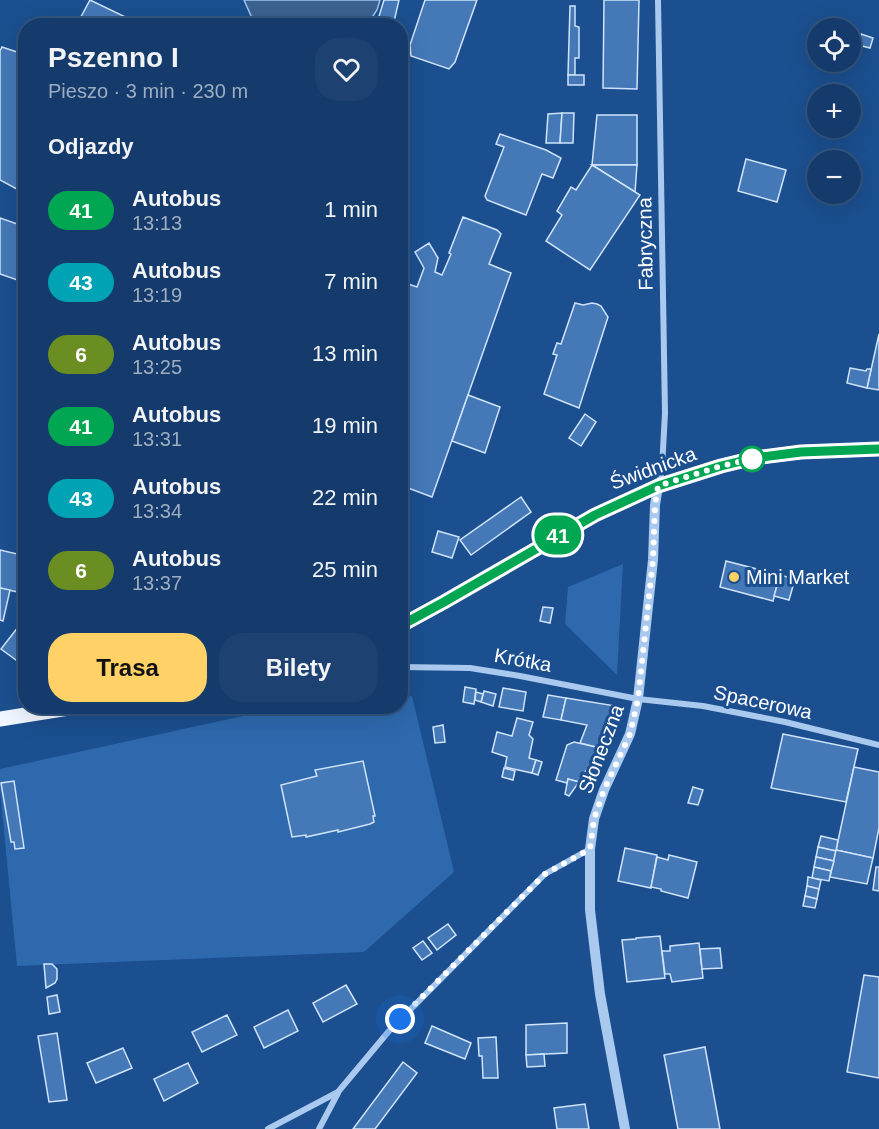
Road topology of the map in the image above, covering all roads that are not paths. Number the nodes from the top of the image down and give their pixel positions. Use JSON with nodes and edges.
{"nodes":[{"id":1,"x":658,"y":0,"type":"edge"},
{"id":2,"x":879,"y":449,"type":"edge"},
{"id":3,"x":658,"y":486,"type":"junction"},
{"id":4,"x":408,"y":622,"type":"edge"},
{"id":5,"x":408,"y":668,"type":"edge"},
{"id":6,"x":638,"y":699,"type":"junction"},
{"id":7,"x":31,"y":714,"type":"edge"},
{"id":8,"x":0,"y":719,"type":"edge"},
{"id":9,"x":879,"y":745,"type":"edge"},
{"id":10,"x":590,"y":849,"type":"junction"},
{"id":11,"x":338,"y":1092,"type":"junction"},
{"id":12,"x":268,"y":1129,"type":"edge"},
{"id":13,"x":319,"y":1129,"type":"edge"},
{"id":14,"x":625,"y":1129,"type":"edge"}],
"edges":[{"from":1,"to":3,"type":"street","name":"Fabryczna"},
{"from":2,"to":3,"type":"main road","name":"Świdnicka"},
{"from":3,"to":4,"type":"main road","name":"Świdnicka"},
{"from":3,"to":6,"type":"street","name":"Słoneczna"},
{"from":5,"to":6,"type":"street","name":"Krótka"},
{"from":6,"to":9,"type":"street","name":"Spacerowa"},
{"from":6,"to":10,"type":"street","name":"Słoneczna"},
{"from":7,"to":8,"type":"main road"},
{"from":10,"to":11,"type":"street"},
{"from":10,"to":14,"type":"street","name":"Słoneczna"},
{"from":11,"to":12,"type":"street"},
{"from":11,"to":13,"type":"street"}]}
